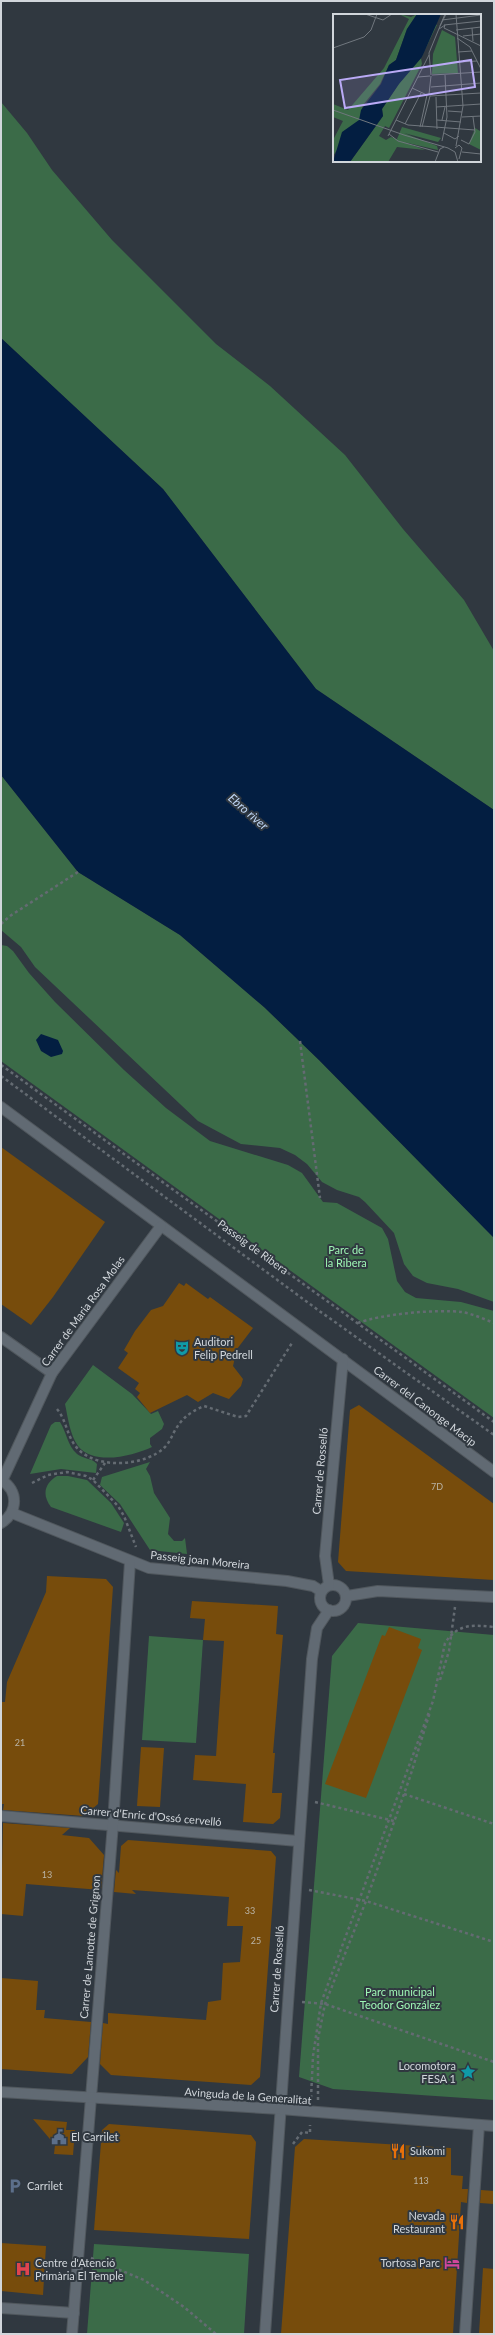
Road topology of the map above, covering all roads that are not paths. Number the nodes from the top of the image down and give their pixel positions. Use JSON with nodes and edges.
{"nodes":[{"id":1,"x":1,"y":1107,"type":"edge"},
{"id":2,"x":161,"y":1226,"type":"junction"},
{"id":3,"x":1,"y":1336,"type":"edge"},
{"id":4,"x":343,"y":1359,"type":"junction"},
{"id":5,"x":52,"y":1373,"type":"junction"},
{"id":6,"x":494,"y":1472,"type":"edge"},
{"id":7,"x":2,"y":1480,"type":"edge"},
{"id":8,"x":12,"y":1513,"type":"junction"},
{"id":9,"x":1,"y":1523,"type":"edge"},
{"id":10,"x":130,"y":1562,"type":"junction"},
{"id":11,"x":325,"y":1588,"type":"junction"},
{"id":12,"x":347,"y":1596,"type":"junction"},
{"id":13,"x":494,"y":1598,"type":"edge"},
{"id":14,"x":329,"y":1610,"type":"junction"},
{"id":15,"x":1,"y":1816,"type":"edge"},
{"id":16,"x":113,"y":1824,"type":"junction"},
{"id":17,"x":298,"y":1841,"type":"junction"},
{"id":18,"x":1,"y":2092,"type":"edge"},
{"id":19,"x":90,"y":2098,"type":"junction"},
{"id":20,"x":280,"y":2109,"type":"junction"},
{"id":21,"x":479,"y":2125,"type":"junction"},
{"id":22,"x":494,"y":2126,"type":"edge"},
{"id":23,"x":1,"y":2308,"type":"edge"},
{"id":24,"x":74,"y":2313,"type":"junction"},
{"id":25,"x":72,"y":2334,"type":"edge"},
{"id":26,"x":265,"y":2334,"type":"edge"},
{"id":27,"x":464,"y":2334,"type":"edge"}],
"edges":[{"from":1,"to":2,"type":"street"},
{"from":2,"to":4,"type":"street"},
{"from":2,"to":5,"type":"street","name":"Carrer de Maria Rosa Molas"},
{"from":3,"to":5,"type":"street"},
{"from":4,"to":6,"type":"street","name":"Carrer del Canonge Macip"},
{"from":4,"to":11,"type":"street","name":"Carrer de Rosselló"},
{"from":5,"to":7,"type":"street","name":"Carrer de Maria Rosa Molas"},
{"from":7,"to":8,"type":"street"},
{"from":8,"to":9,"type":"street"},
{"from":8,"to":10,"type":"street","name":"Passeig joan Moreira"},
{"from":10,"to":11,"type":"street","name":"Passeig joan Moreira"},
{"from":10,"to":16,"type":"street","name":"Carrer de Lamotte de Grignon"},
{"from":11,"to":12,"type":"street"},
{"from":11,"to":14,"type":"street"},
{"from":12,"to":13,"type":"street"},
{"from":12,"to":14,"type":"street"},
{"from":14,"to":17,"type":"street","name":"Carrer de Rosselló"},
{"from":15,"to":16,"type":"street","name":"Carrer d'Enric d'Ossó cervelló"},
{"from":16,"to":17,"type":"street","name":"Carrer d'Enric d'Ossó cervelló"},
{"from":16,"to":19,"type":"street","name":"Carrer de Lamotte de Grignon"},
{"from":17,"to":20,"type":"street","name":"Carrer de Rosselló"},
{"from":18,"to":19,"type":"street","name":"Avinguda de la Generalitat"},
{"from":19,"to":20,"type":"street","name":"Avinguda de la Generalitat"},
{"from":19,"to":24,"type":"street","name":"Carrer de Lamotte de Grignon"},
{"from":20,"to":21,"type":"street","name":"Avinguda de la Generalitat"},
{"from":20,"to":26,"type":"street","name":"Carrer de Rosselló"},
{"from":21,"to":22,"type":"street","name":"Avinguda de la Generalitat"},
{"from":21,"to":27,"type":"street"},
{"from":23,"to":24,"type":"street"},
{"from":24,"to":25,"type":"street","name":"Carrer de Lamotte de Grignon"}]}
